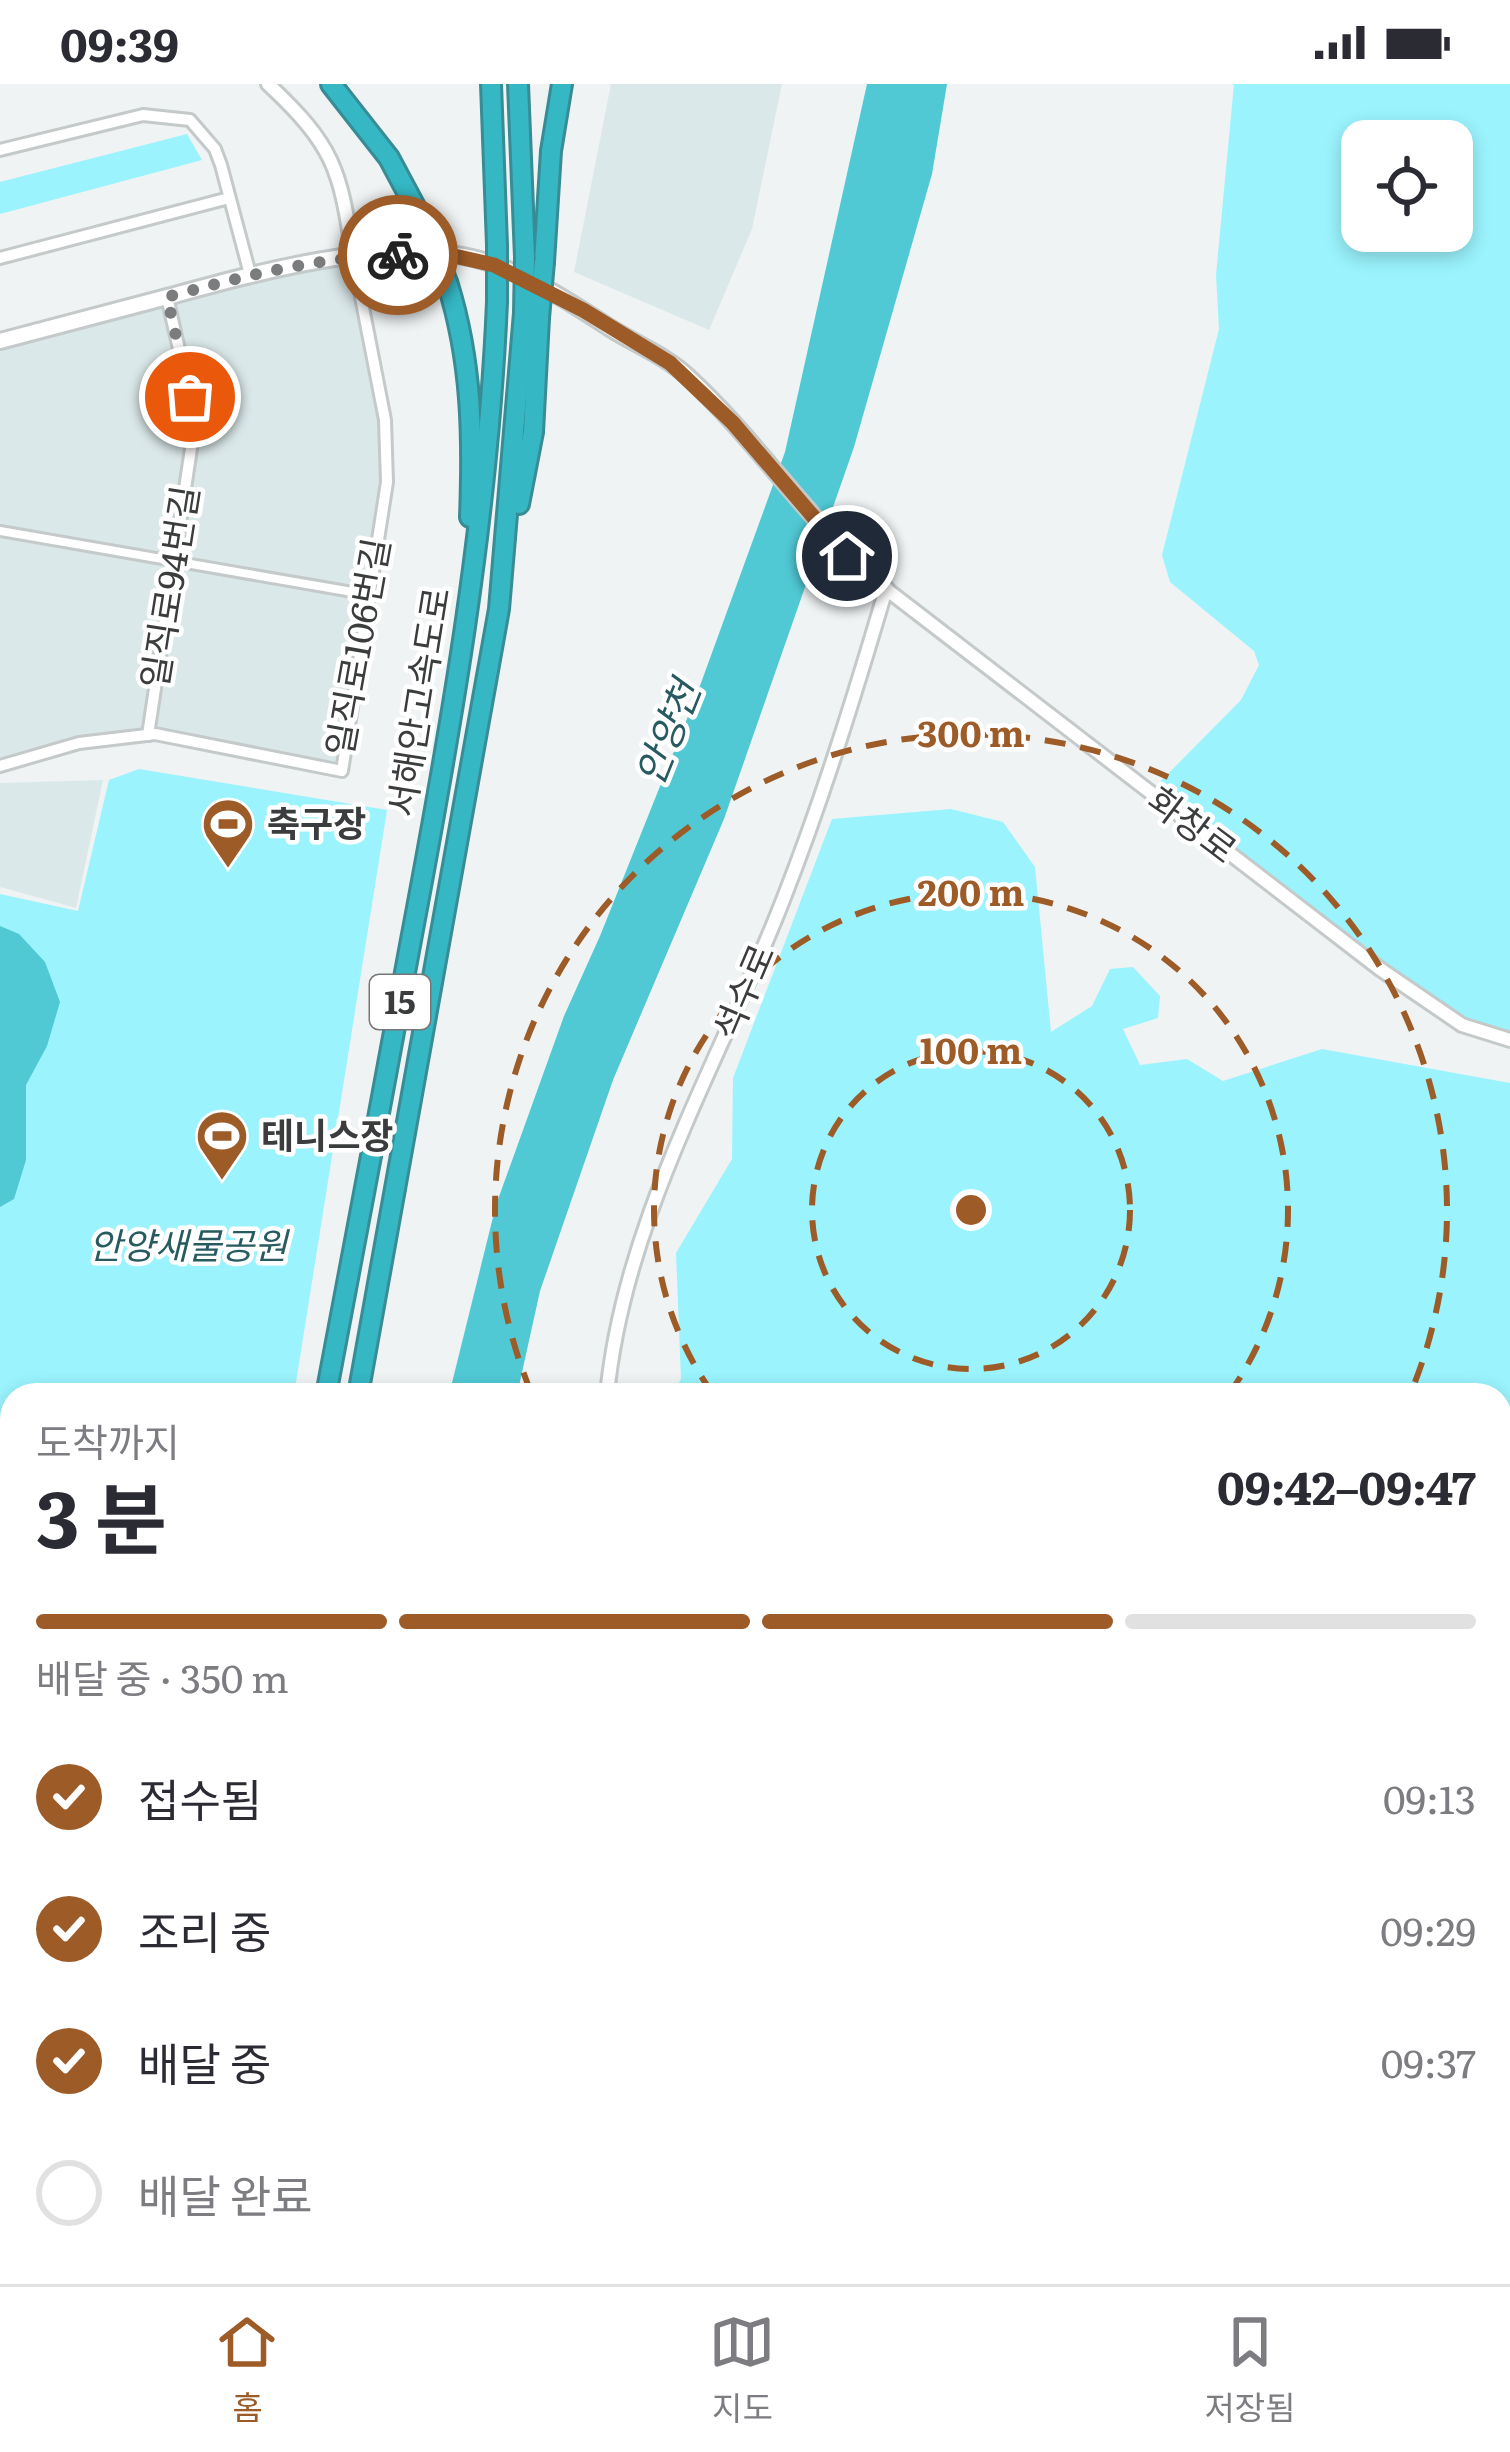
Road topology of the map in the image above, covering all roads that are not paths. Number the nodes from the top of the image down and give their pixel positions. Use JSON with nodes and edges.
{"nodes":[{"id":1,"x":268,"y":84,"type":"edge"},
{"id":2,"x":331,"y":84,"type":"edge"},
{"id":3,"x":344,"y":84,"type":"edge"},
{"id":4,"x":490,"y":84,"type":"edge"},
{"id":5,"x":518,"y":84,"type":"edge"},
{"id":6,"x":562,"y":84,"type":"edge"},
{"id":7,"x":0,"y":150,"type":"edge"},
{"id":8,"x":389,"y":158,"type":"junction"},
{"id":9,"x":229,"y":198,"type":"junction"},
{"id":10,"x":353,"y":256,"type":"junction"},
{"id":11,"x":0,"y":258,"type":"edge"},
{"id":12,"x":535,"y":259,"type":"junction"},
{"id":13,"x":250,"y":274,"type":"junction"},
{"id":14,"x":167,"y":297,"type":"junction"},
{"id":15,"x":0,"y":341,"type":"edge"},
{"id":16,"x":0,"y":532,"type":"edge"},
{"id":17,"x":174,"y":560,"type":"junction"},
{"id":18,"x":886,"y":589,"type":"junction"},
{"id":19,"x":370,"y":596,"type":"junction"},
{"id":20,"x":467,"y":608,"type":"junction"},
{"id":21,"x":148,"y":735,"type":"junction"},
{"id":22,"x":0,"y":766,"type":"edge"},
{"id":23,"x":1510,"y":1040,"type":"edge"},
{"id":24,"x":328,"y":1383,"type":"edge"},
{"id":25,"x":360,"y":1383,"type":"edge"},
{"id":26,"x":609,"y":1383,"type":"edge"}],
"edges":[{"from":1,"to":10,"type":"street"},
{"from":2,"to":8,"type":"highway"},
{"from":3,"to":8,"type":"highway"},
{"from":4,"to":20,"type":"highway","name":"서해안고속도로","number":"15","bridge":true},
{"from":5,"to":12,"type":"highway","name":"서해안고속도로","number":"15"},
{"from":6,"to":12,"type":"highway"},
{"from":7,"to":9,"type":"street"},
{"from":8,"to":20,"type":"highway","bridge":true},
{"from":9,"to":11,"type":"street"},
{"from":9,"to":13,"type":"street"},
{"from":10,"to":13,"type":"main road"},
{"from":10,"to":18,"type":"main road"},
{"from":10,"to":19,"type":"street","name":"일직로106번길"},
{"from":12,"to":25,"type":"highway","name":"서해안고속도로","number":"15","bridge":true},
{"from":13,"to":14,"type":"main road"},
{"from":14,"to":15,"type":"main road"},
{"from":14,"to":17,"type":"street","name":"일직로94번길"},
{"from":16,"to":17,"type":"street"},
{"from":17,"to":19,"type":"street"},
{"from":17,"to":21,"type":"street","name":"일직로94번길"},
{"from":18,"to":23,"type":"street","name":"화창로"},
{"from":18,"to":26,"type":"street","name":"석수로"},
{"from":19,"to":21,"type":"street","name":"일직로106번길"},
{"from":20,"to":24,"type":"highway","name":"서해안고속도로","number":"15"},
{"from":21,"to":22,"type":"street","name":"일직로106번길"}]}
